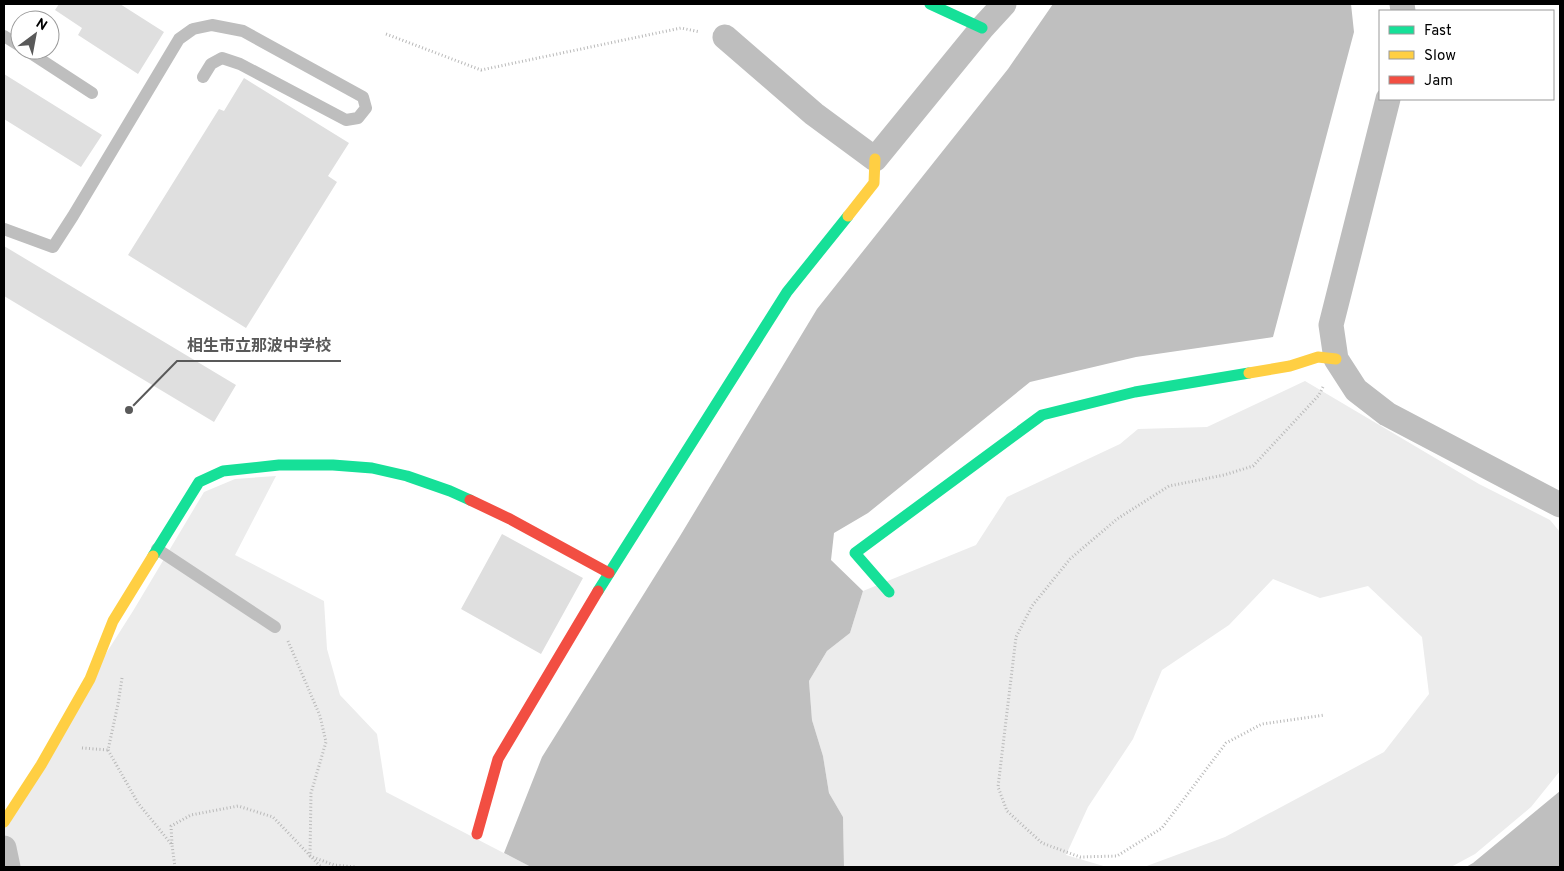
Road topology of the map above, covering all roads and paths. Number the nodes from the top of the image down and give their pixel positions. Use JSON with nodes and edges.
{"nodes":[{"id":1,"x":930,"y":4,"type":"edge"},
{"id":2,"x":1004,"y":4,"type":"edge"},
{"id":3,"x":982,"y":28,"type":"junction"},
{"id":4,"x":386,"y":34,"type":"dead end"},
{"id":5,"x":725,"y":37,"type":"joint"},
{"id":6,"x":41,"y":60,"type":"edge"},
{"id":7,"x":203,"y":77,"type":"dead end"},
{"id":8,"x":92,"y":93,"type":"dead end"},
{"id":9,"x":1388,"y":100,"type":"edge"},
{"id":10,"x":875,"y":159,"type":"junction"},
{"id":11,"x":4,"y":229,"type":"edge"},
{"id":12,"x":1336,"y":360,"type":"junction"},
{"id":13,"x":1560,"y":505,"type":"edge"},
{"id":14,"x":157,"y":549,"type":"junction"},
{"id":15,"x":609,"y":573,"type":"junction"},
{"id":16,"x":889,"y":592,"type":"dead end"},
{"id":17,"x":275,"y":627,"type":"joint"},
{"id":18,"x":122,"y":675,"type":"dead end"},
{"id":19,"x":1325,"y":715,"type":"dead end"},
{"id":20,"x":4,"y":822,"type":"edge"},
{"id":21,"x":477,"y":834,"type":"dead end"},
{"id":22,"x":172,"y":845,"type":"junction"},
{"id":23,"x":4,"y":848,"type":"edge"},
{"id":24,"x":310,"y":856,"type":"junction"},
{"id":25,"x":8,"y":867,"type":"edge"},
{"id":26,"x":174,"y":867,"type":"edge"},
{"id":27,"x":321,"y":867,"type":"edge"},
{"id":28,"x":356,"y":867,"type":"edge"}],
"edges":[{"from":1,"to":3,"type":"street"},
{"from":2,"to":3,"type":"street"},
{"from":3,"to":10,"type":"street"},
{"from":4,"to":5,"type":"path"},
{"from":5,"to":10,"type":"street"},
{"from":6,"to":8,"type":"lane"},
{"from":7,"to":11,"type":"lane"},
{"from":9,"to":12,"type":"street"},
{"from":10,"to":15,"type":"street"},
{"from":12,"to":13,"type":"street"},
{"from":12,"to":16,"type":"street"},
{"from":12,"to":19,"type":"path"},
{"from":14,"to":15,"type":"street"},
{"from":14,"to":17,"type":"lane"},
{"from":14,"to":20,"type":"street"},
{"from":15,"to":21,"type":"street"},
{"from":17,"to":24,"type":"path"},
{"from":18,"to":22,"type":"path"},
{"from":22,"to":24,"type":"path"},
{"from":22,"to":26,"type":"path"},
{"from":23,"to":25,"type":"street"},
{"from":24,"to":27,"type":"path"},
{"from":24,"to":28,"type":"path"}]}
